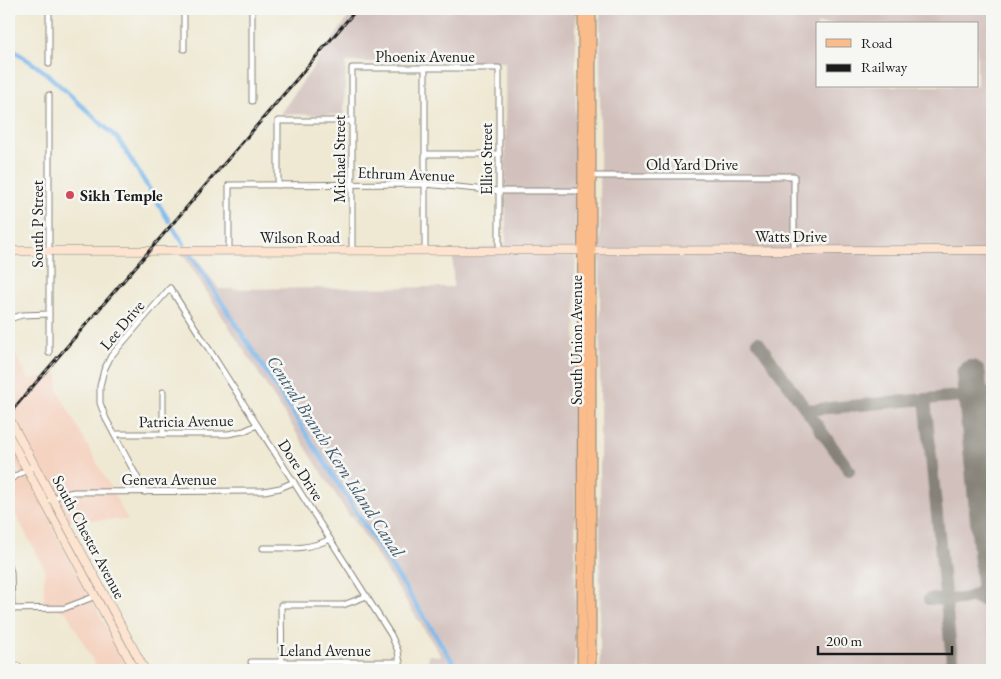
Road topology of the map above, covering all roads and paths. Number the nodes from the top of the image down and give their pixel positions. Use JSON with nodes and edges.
{"nodes":[{"id":1,"x":49,"y":9,"type":"edge"},
{"id":2,"x":184,"y":9,"type":"edge"},
{"id":3,"x":252,"y":9,"type":"edge"},
{"id":4,"x":585,"y":9,"type":"edge"},
{"id":5,"x":591,"y":9,"type":"edge"},
{"id":6,"x":587,"y":36,"type":"junction"},
{"id":7,"x":184,"y":49,"type":"dead end"},
{"id":8,"x":49,"y":64,"type":"dead end"},
{"id":9,"x":352,"y":68,"type":"joint"},
{"id":10,"x":425,"y":68,"type":"junction"},
{"id":11,"x":499,"y":68,"type":"joint"},
{"id":12,"x":49,"y":95,"type":"dead end"},
{"id":13,"x":252,"y":101,"type":"dead end"},
{"id":14,"x":352,"y":121,"type":"junction"},
{"id":15,"x":425,"y":154,"type":"junction"},
{"id":16,"x":499,"y":154,"type":"junction"},
{"id":17,"x":591,"y":176,"type":"junction"},
{"id":18,"x":278,"y":184,"type":"junction"},
{"id":19,"x":352,"y":184,"type":"junction"},
{"id":20,"x":425,"y":184,"type":"junction"},
{"id":21,"x":499,"y":191,"type":"junction"},
{"id":22,"x":583,"y":191,"type":"junction"},
{"id":23,"x":229,"y":250,"type":"junction"},
{"id":24,"x":352,"y":250,"type":"junction"},
{"id":25,"x":425,"y":250,"type":"junction"},
{"id":26,"x":499,"y":250,"type":"junction"},
{"id":27,"x":587,"y":250,"type":"junction"},
{"id":28,"x":794,"y":250,"type":"junction"},
{"id":29,"x":992,"y":250,"type":"edge"},
{"id":30,"x":9,"y":251,"type":"edge"},
{"id":31,"x":49,"y":251,"type":"junction"},
{"id":32,"x":170,"y":288,"type":"joint"},
{"id":33,"x":49,"y":314,"type":"junction"},
{"id":34,"x":9,"y":319,"type":"edge"},
{"id":35,"x":49,"y":353,"type":"dead end"},
{"id":36,"x":587,"y":388,"type":"junction"},
{"id":37,"x":163,"y":392,"type":"dead end"},
{"id":38,"x":9,"y":418,"type":"edge"},
{"id":39,"x":257,"y":425,"type":"junction"},
{"id":40,"x":114,"y":434,"type":"junction"},
{"id":41,"x":163,"y":434,"type":"junction"},
{"id":42,"x":9,"y":436,"type":"edge"},
{"id":43,"x":31,"y":467,"type":"junction"},
{"id":44,"x":582,"y":479,"type":"junction"},
{"id":45,"x":9,"y":480,"type":"edge"},
{"id":46,"x":294,"y":482,"type":"junction"},
{"id":47,"x":144,"y":492,"type":"junction"},
{"id":48,"x":49,"y":500,"type":"junction"},
{"id":49,"x":590,"y":519,"type":"junction"},
{"id":50,"x":582,"y":537,"type":"junction"},
{"id":51,"x":330,"y":539,"type":"junction"},
{"id":52,"x":263,"y":548,"type":"dead end"},
{"id":53,"x":9,"y":566,"type":"edge"},
{"id":54,"x":590,"y":583,"type":"junction"},
{"id":55,"x":96,"y":596,"type":"junction"},
{"id":56,"x":366,"y":596,"type":"junction"},
{"id":57,"x":10,"y":610,"type":"edge"},
{"id":58,"x":586,"y":651,"type":"junction"},
{"id":59,"x":251,"y":662,"type":"dead end"},
{"id":60,"x":281,"y":662,"type":"junction"},
{"id":61,"x":346,"y":662,"type":"junction"},
{"id":62,"x":400,"y":662,"type":"junction"},
{"id":63,"x":9,"y":666,"type":"edge"},
{"id":64,"x":18,"y":668,"type":"edge"},
{"id":65,"x":136,"y":670,"type":"edge"},
{"id":66,"x":145,"y":670,"type":"edge"},
{"id":67,"x":282,"y":670,"type":"edge"},
{"id":68,"x":346,"y":670,"type":"edge"},
{"id":69,"x":401,"y":670,"type":"edge"},
{"id":70,"x":582,"y":670,"type":"edge"},
{"id":71,"x":591,"y":670,"type":"edge"}],
"edges":[{"from":1,"to":8,"type":"street"},
{"from":2,"to":7,"type":"street"},
{"from":3,"to":13,"type":"street"},
{"from":4,"to":6,"type":"main road","name":"South Union Avenue"},
{"from":5,"to":6,"type":"main road","name":"South Union Avenue"},
{"from":6,"to":17,"type":"main road","name":"South Union Avenue"},
{"from":6,"to":22,"type":"main road","name":"South Union Avenue"},
{"from":9,"to":10,"type":"street","name":"Phoenix Avenue"},
{"from":9,"to":14,"type":"street","name":"Michael Street"},
{"from":10,"to":11,"type":"street","name":"Phoenix Avenue"},
{"from":10,"to":15,"type":"street"},
{"from":11,"to":16,"type":"street","name":"Elliot Street"},
{"from":12,"to":31,"type":"street","name":"South P Street"},
{"from":14,"to":18,"type":"street"},
{"from":14,"to":19,"type":"street","name":"Michael Street"},
{"from":15,"to":16,"type":"street"},
{"from":15,"to":20,"type":"street"},
{"from":16,"to":21,"type":"street","name":"Elliot Street"},
{"from":17,"to":27,"type":"main road","name":"South Union Avenue"},
{"from":17,"to":28,"type":"street","name":"Old Yard Drive"},
{"from":18,"to":19,"type":"street","name":"Ethrum Avenue"},
{"from":18,"to":23,"type":"street","name":"Ethrum Avenue"},
{"from":19,"to":20,"type":"street","name":"Ethrum Avenue"},
{"from":19,"to":24,"type":"street","name":"Michael Street"},
{"from":20,"to":21,"type":"street","name":"Ethrum Avenue"},
{"from":20,"to":25,"type":"street"},
{"from":21,"to":22,"type":"street","name":"Ethrum Avenue"},
{"from":21,"to":26,"type":"street","name":"Elliot Street"},
{"from":22,"to":27,"type":"main road","name":"South Union Avenue"},
{"from":23,"to":24,"type":"street","name":"Wilson Road"},
{"from":23,"to":31,"type":"street","name":"Wilson Road"},
{"from":24,"to":25,"type":"street","name":"Wilson Road"},
{"from":25,"to":26,"type":"street","name":"Wilson Road"},
{"from":26,"to":27,"type":"street","name":"Wilson Road"},
{"from":27,"to":28,"type":"street","name":"Watts Drive"},
{"from":27,"to":36,"type":"main road","name":"South Union Avenue"},
{"from":28,"to":29,"type":"street","name":"Watts Drive"},
{"from":30,"to":31,"type":"street","name":"Wilson Road"},
{"from":31,"to":33,"type":"street","name":"South P Street"},
{"from":32,"to":39,"type":"street","name":"Dore Drive"},
{"from":32,"to":40,"type":"street","name":"Lee Drive"},
{"from":33,"to":34,"type":"street"},
{"from":33,"to":35,"type":"street","name":"South P Street"},
{"from":36,"to":44,"type":"main road","name":"South Union Avenue"},
{"from":36,"to":49,"type":"main road","name":"South Union Avenue"},
{"from":37,"to":41,"type":"street"},
{"from":38,"to":43,"type":"street","name":"South Chester Avenue"},
{"from":39,"to":41,"type":"street","name":"Patricia Avenue"},
{"from":39,"to":46,"type":"street","name":"Dore Drive"},
{"from":40,"to":41,"type":"street","name":"Patricia Avenue"},
{"from":40,"to":47,"type":"street","name":"Lee Drive"},
{"from":42,"to":43,"type":"street","name":"South Chester Avenue"},
{"from":43,"to":45,"type":"street"},
{"from":43,"to":48,"type":"street","name":"South Chester Avenue"},
{"from":44,"to":49,"type":"main road"},
{"from":44,"to":50,"type":"main road","name":"South Union Avenue"},
{"from":46,"to":47,"type":"street","name":"Geneva Avenue"},
{"from":46,"to":51,"type":"street","name":"Dore Drive"},
{"from":47,"to":48,"type":"street","name":"Geneva Avenue"},
{"from":48,"to":55,"type":"street","name":"South Chester Avenue"},
{"from":48,"to":66,"type":"street","name":"South Chester Avenue"},
{"from":49,"to":54,"type":"main road","name":"South Union Avenue"},
{"from":50,"to":54,"type":"main road"},
{"from":50,"to":58,"type":"main road","name":"South Union Avenue"},
{"from":51,"to":52,"type":"street"},
{"from":51,"to":56,"type":"street","name":"Dore Drive"},
{"from":53,"to":57,"type":"street"},
{"from":54,"to":58,"type":"main road","name":"South Union Avenue"},
{"from":55,"to":57,"type":"street"},
{"from":55,"to":65,"type":"street","name":"South Chester Avenue"},
{"from":56,"to":60,"type":"street"},
{"from":56,"to":62,"type":"street","name":"Dore Drive"},
{"from":58,"to":70,"type":"main road","name":"South Union Avenue"},
{"from":58,"to":71,"type":"main road","name":"South Union Avenue"},
{"from":59,"to":60,"type":"street","name":"Leland Avenue"},
{"from":60,"to":61,"type":"street","name":"Leland Avenue"},
{"from":60,"to":67,"type":"street"},
{"from":61,"to":62,"type":"street","name":"Leland Avenue"},
{"from":61,"to":68,"type":"street"},
{"from":62,"to":69,"type":"street","name":"Dore Drive"},
{"from":63,"to":64,"type":"street"}]}
